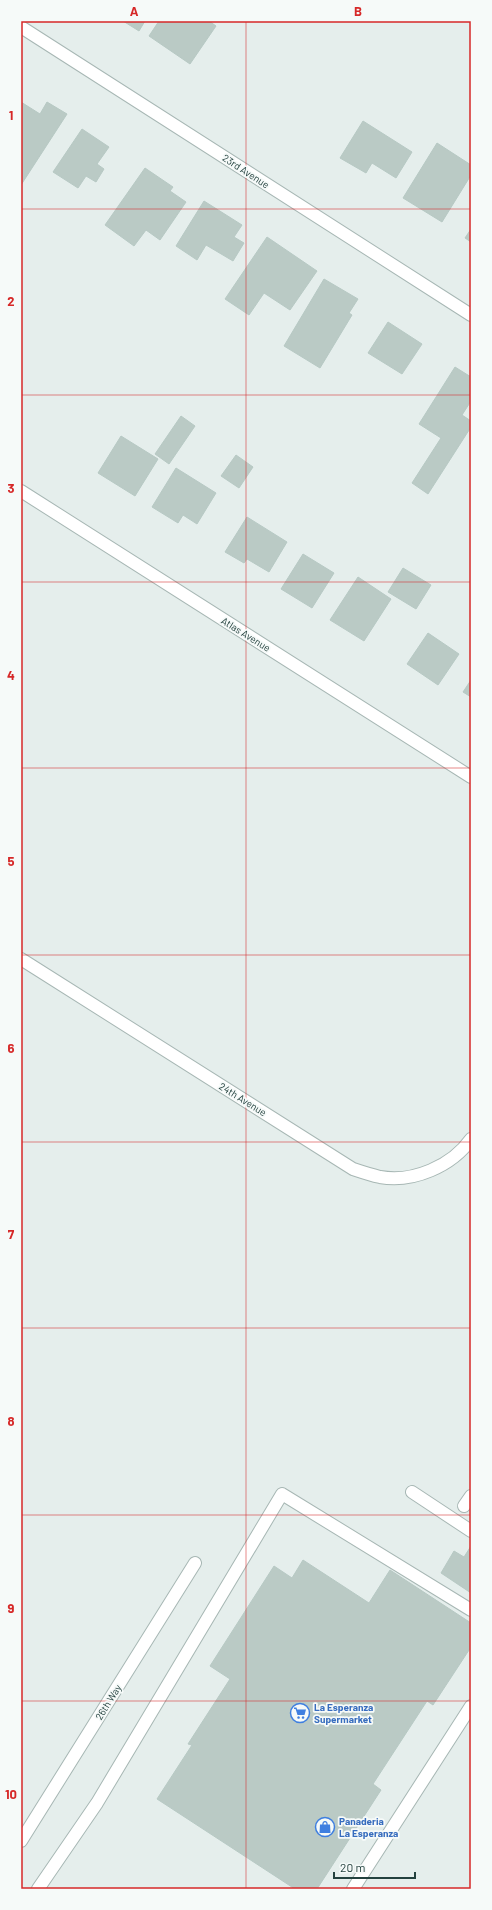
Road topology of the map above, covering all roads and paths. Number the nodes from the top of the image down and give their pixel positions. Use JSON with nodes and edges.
{"nodes":[{"id":1,"x":23,"y":21,"type":"edge"},
{"id":2,"x":21,"y":24,"type":"edge"},
{"id":3,"x":21,"y":27,"type":"edge"},
{"id":4,"x":471,"y":315,"type":"edge"},
{"id":5,"x":21,"y":491,"type":"edge"},
{"id":6,"x":471,"y":777,"type":"edge"},
{"id":7,"x":21,"y":959,"type":"edge"},
{"id":8,"x":471,"y":1139,"type":"edge"},
{"id":9,"x":412,"y":1492,"type":"dead end"},
{"id":10,"x":471,"y":1496,"type":"edge"},
{"id":11,"x":464,"y":1506,"type":"dead end"},
{"id":12,"x":471,"y":1531,"type":"edge"},
{"id":13,"x":195,"y":1563,"type":"dead end"},
{"id":14,"x":471,"y":1610,"type":"edge"},
{"id":15,"x":471,"y":1706,"type":"edge"},
{"id":16,"x":21,"y":1841,"type":"edge"},
{"id":17,"x":38,"y":1889,"type":"edge"},
{"id":18,"x":354,"y":1889,"type":"edge"}],
"edges":[{"from":1,"to":2,"type":"street"},
{"from":3,"to":4,"type":"street","name":"23rd Avenue"},
{"from":5,"to":6,"type":"street","name":"Atlas Avenue"},
{"from":7,"to":8,"type":"street","name":"24th Avenue"},
{"from":9,"to":12,"type":"street"},
{"from":10,"to":11,"type":"street"},
{"from":13,"to":16,"type":"street","name":"26th Way"},
{"from":14,"to":17,"type":"street"},
{"from":15,"to":18,"type":"street"}]}
